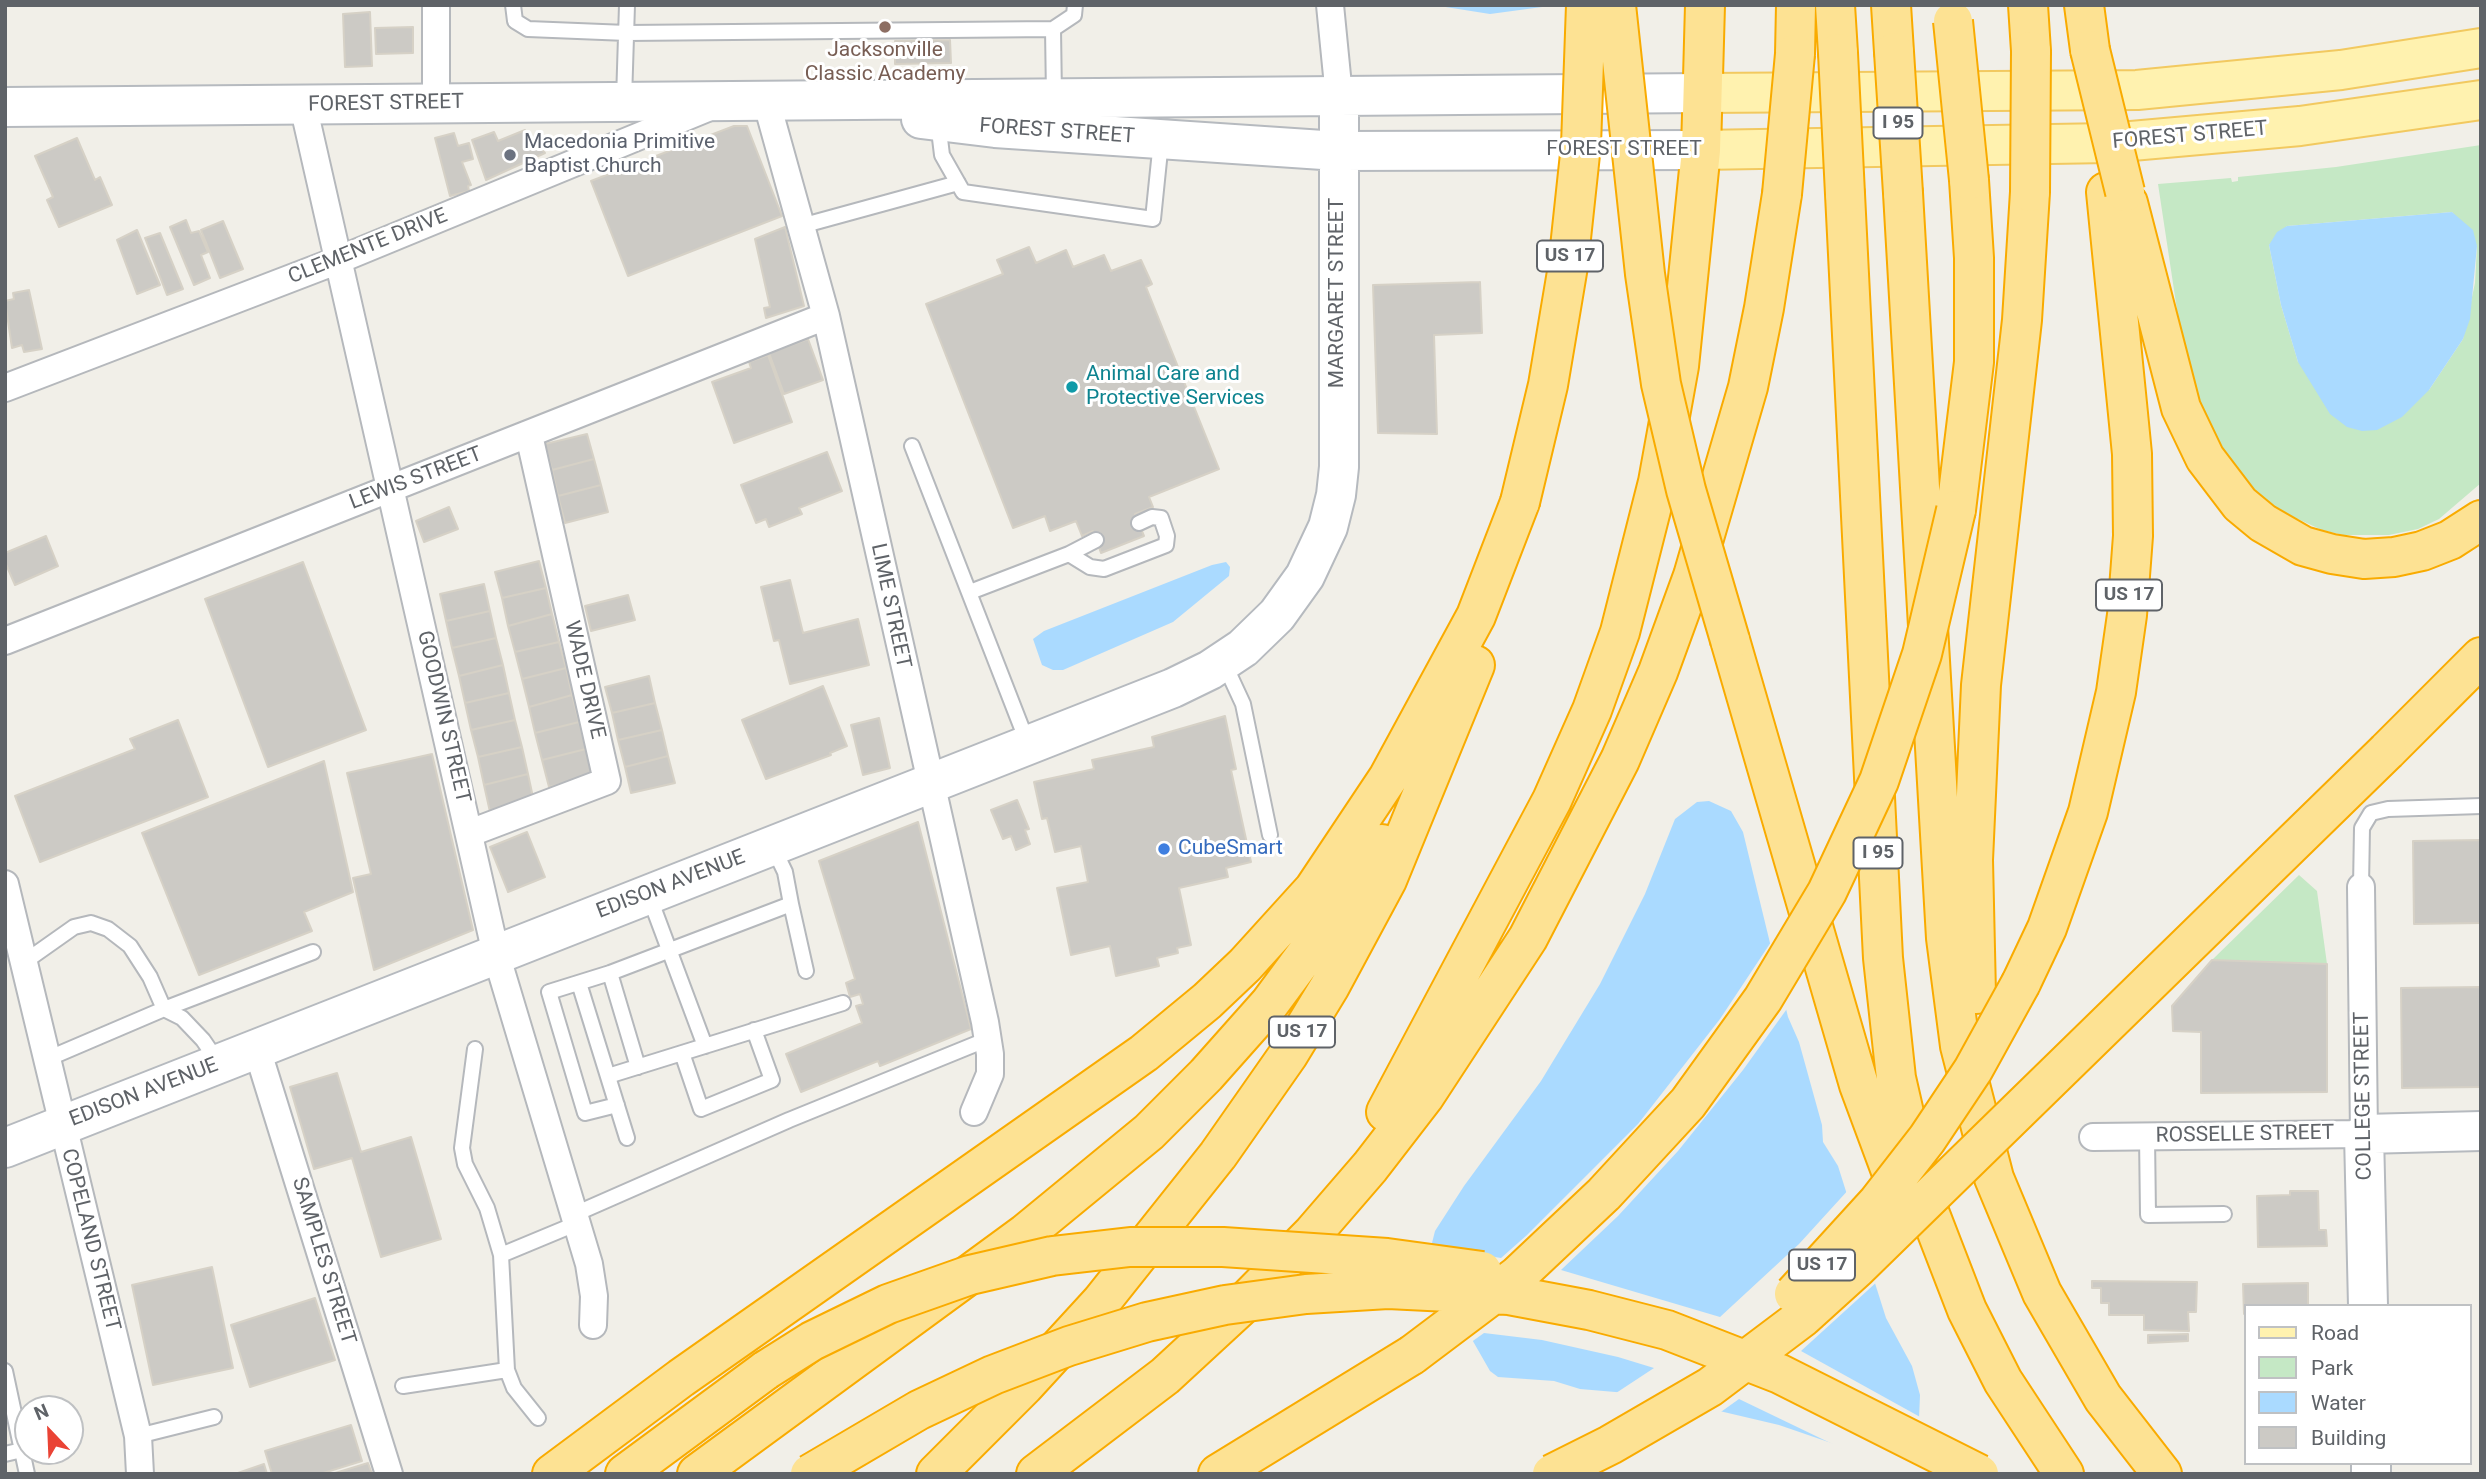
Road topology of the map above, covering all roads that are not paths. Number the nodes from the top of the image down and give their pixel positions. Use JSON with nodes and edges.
{"nodes":[{"id":1,"x":436,"y":5,"type":"edge"},
{"id":2,"x":513,"y":5,"type":"edge"},
{"id":3,"x":627,"y":5,"type":"edge"},
{"id":4,"x":1075,"y":5,"type":"edge"},
{"id":5,"x":1330,"y":5,"type":"edge"},
{"id":6,"x":1586,"y":5,"type":"edge"},
{"id":7,"x":1616,"y":5,"type":"edge"},
{"id":8,"x":1704,"y":5,"type":"edge"},
{"id":9,"x":1796,"y":5,"type":"edge"},
{"id":10,"x":1835,"y":5,"type":"edge"},
{"id":11,"x":1891,"y":5,"type":"edge"},
{"id":12,"x":2028,"y":5,"type":"edge"},
{"id":13,"x":2084,"y":5,"type":"edge"},
{"id":14,"x":1952,"y":13,"type":"edge"},
{"id":15,"x":1053,"y":29,"type":"junction"},
{"id":16,"x":627,"y":33,"type":"junction"},
{"id":17,"x":2481,"y":48,"type":"edge"},
{"id":18,"x":1703,"y":93,"type":"junction"},
{"id":19,"x":1339,"y":96,"type":"junction"},
{"id":20,"x":1054,"y":98,"type":"junction"},
{"id":21,"x":728,"y":100,"type":"junction"},
{"id":22,"x":766,"y":100,"type":"junction"},
{"id":23,"x":2481,"y":100,"type":"edge"},
{"id":24,"x":624,"y":101,"type":"junction"},
{"id":25,"x":436,"y":103,"type":"junction"},
{"id":26,"x":303,"y":105,"type":"junction"},
{"id":27,"x":5,"y":107,"type":"edge"},
{"id":28,"x":937,"y":121,"type":"junction"},
{"id":29,"x":1161,"y":139,"type":"junction"},
{"id":30,"x":1338,"y":150,"type":"junction"},
{"id":31,"x":1701,"y":150,"type":"junction"},
{"id":32,"x":958,"y":183,"type":"junction"},
{"id":33,"x":2116,"y":192,"type":"junction"},
{"id":34,"x":801,"y":226,"type":"junction"},
{"id":35,"x":336,"y":261,"type":"junction"},
{"id":36,"x":826,"y":316,"type":"junction"},
{"id":37,"x":5,"y":388,"type":"edge"},
{"id":38,"x":529,"y":435,"type":"junction"},
{"id":39,"x":912,"y":446,"type":"dead end"},
{"id":40,"x":392,"y":487,"type":"junction"},
{"id":41,"x":1520,"y":502,"type":"junction"},
{"id":42,"x":2481,"y":520,"type":"edge"},
{"id":43,"x":1139,"y":523,"type":"dead end"},
{"id":44,"x":1096,"y":540,"type":"dead end"},
{"id":45,"x":1069,"y":554,"type":"junction"},
{"id":46,"x":1305,"y":576,"type":"joint"},
{"id":47,"x":970,"y":592,"type":"junction"},
{"id":48,"x":5,"y":641,"type":"edge"},
{"id":49,"x":2481,"y":657,"type":"edge"},
{"id":50,"x":1223,"y":662,"type":"junction"},
{"id":51,"x":1450,"y":731,"type":"junction"},
{"id":52,"x":1028,"y":745,"type":"junction"},
{"id":53,"x":930,"y":784,"type":"junction"},
{"id":54,"x":2481,"y":806,"type":"edge"},
{"id":55,"x":470,"y":833,"type":"junction"},
{"id":56,"x":1270,"y":835,"type":"dead end"},
{"id":57,"x":773,"y":846,"type":"junction"},
{"id":58,"x":5,"y":884,"type":"edge"},
{"id":59,"x":2361,"y":887,"type":"joint"},
{"id":60,"x":648,"y":894,"type":"junction"},
{"id":61,"x":791,"y":904,"type":"junction"},
{"id":62,"x":669,"y":951,"type":"junction"},
{"id":63,"x":313,"y":953,"type":"dead end"},
{"id":64,"x":496,"y":954,"type":"junction"},
{"id":65,"x":23,"y":963,"type":"junction"},
{"id":66,"x":806,"y":971,"type":"dead end"},
{"id":67,"x":610,"y":973,"type":"junction"},
{"id":68,"x":579,"y":983,"type":"junction"},
{"id":69,"x":843,"y":1003,"type":"dead end"},
{"id":70,"x":163,"y":1009,"type":"junction"},
{"id":71,"x":754,"y":1030,"type":"junction"},
{"id":72,"x":988,"y":1039,"type":"junction"},
{"id":73,"x":705,"y":1046,"type":"junction"},
{"id":74,"x":257,"y":1049,"type":"junction"},
{"id":75,"x":475,"y":1049,"type":"dead end"},
{"id":76,"x":682,"y":1053,"type":"junction"},
{"id":77,"x":47,"y":1059,"type":"junction"},
{"id":78,"x":219,"y":1063,"type":"junction"},
{"id":79,"x":638,"y":1067,"type":"junction"},
{"id":80,"x":608,"y":1076,"type":"junction"},
{"id":81,"x":617,"y":1105,"type":"junction"},
{"id":82,"x":974,"y":1112,"type":"dead end"},
{"id":83,"x":63,"y":1125,"type":"junction"},
{"id":84,"x":2481,"y":1131,"type":"edge"},
{"id":85,"x":2364,"y":1134,"type":"junction"},
{"id":86,"x":2093,"y":1136,"type":"dead end"},
{"id":87,"x":2147,"y":1136,"type":"junction"},
{"id":88,"x":627,"y":1138,"type":"dead end"},
{"id":89,"x":5,"y":1148,"type":"edge"},
{"id":90,"x":2224,"y":1214,"type":"dead end"},
{"id":91,"x":576,"y":1219,"type":"junction"},
{"id":92,"x":2013,"y":1230,"type":"junction"},
{"id":93,"x":501,"y":1255,"type":"junction"},
{"id":94,"x":1270,"y":1277,"type":"junction"},
{"id":95,"x":2368,"y":1304,"type":"edge"},
{"id":96,"x":593,"y":1325,"type":"dead end"},
{"id":97,"x":1667,"y":1330,"type":"junction"},
{"id":98,"x":507,"y":1370,"type":"junction"},
{"id":99,"x":5,"y":1371,"type":"edge"},
{"id":100,"x":2003,"y":1381,"type":"junction"},
{"id":101,"x":403,"y":1386,"type":"dead end"},
{"id":102,"x":14,"y":1413,"type":"edge"},
{"id":103,"x":214,"y":1417,"type":"dead end"},
{"id":104,"x":538,"y":1418,"type":"dead end"},
{"id":105,"x":138,"y":1436,"type":"junction"},
{"id":106,"x":139,"y":1474,"type":"edge"},
{"id":107,"x":389,"y":1474,"type":"edge"},
{"id":108,"x":552,"y":1474,"type":"edge"},
{"id":109,"x":625,"y":1474,"type":"edge"},
{"id":110,"x":697,"y":1474,"type":"edge"},
{"id":111,"x":810,"y":1474,"type":"edge"},
{"id":112,"x":936,"y":1474,"type":"edge"},
{"id":113,"x":1036,"y":1474,"type":"edge"},
{"id":114,"x":1218,"y":1474,"type":"edge"},
{"id":115,"x":1549,"y":1474,"type":"edge"},
{"id":116,"x":1979,"y":1474,"type":"edge"},
{"id":117,"x":2064,"y":1474,"type":"edge"},
{"id":118,"x":2162,"y":1474,"type":"edge"}],
"edges":[{"from":1,"to":25,"type":"street"},
{"from":2,"to":16,"type":"lane"},
{"from":3,"to":16,"type":"lane"},
{"from":4,"to":15,"type":"lane"},
{"from":5,"to":19,"type":"street","name":"MARGARET STREET"},
{"from":6,"to":41,"type":"highway","number":"US 17","bridge":true},
{"from":7,"to":100,"type":"highway","bridge":true},
{"from":8,"to":18,"type":"highway"},
{"from":9,"to":94,"type":"highway","bridge":true},
{"from":10,"to":100,"type":"highway","number":"I 95","bridge":true},
{"from":11,"to":92,"type":"highway","number":"I 95","bridge":true},
{"from":12,"to":92,"type":"highway","bridge":true},
{"from":13,"to":33,"type":"highway","bridge":true},
{"from":14,"to":114,"type":"highway","bridge":true},
{"from":15,"to":16,"type":"lane"},
{"from":15,"to":20,"type":"lane"},
{"from":16,"to":24,"type":"lane"},
{"from":17,"to":18,"type":"main road","name":"FOREST STREET"},
{"from":18,"to":19,"type":"main road","name":"FOREST STREET"},
{"from":18,"to":31,"type":"highway"},
{"from":19,"to":20,"type":"main road","name":"FOREST STREET"},
{"from":19,"to":30,"type":"main road","name":"MARGARET STREET"},
{"from":20,"to":22,"type":"main road","name":"FOREST STREET"},
{"from":21,"to":22,"type":"main road","name":"FOREST STREET"},
{"from":21,"to":24,"type":"main road","name":"FOREST STREET"},
{"from":21,"to":35,"type":"street","name":"CLEMENTE DRIVE"},
{"from":22,"to":28,"type":"main road","name":"FOREST STREET"},
{"from":22,"to":34,"type":"street","name":"LIME STREET"},
{"from":23,"to":31,"type":"main road","name":"FOREST STREET"},
{"from":24,"to":25,"type":"main road","name":"FOREST STREET"},
{"from":25,"to":26,"type":"main road","name":"FOREST STREET"},
{"from":26,"to":27,"type":"main road","name":"FOREST STREET"},
{"from":26,"to":35,"type":"street","name":"GOODWIN STREET"},
{"from":28,"to":29,"type":"main road","name":"FOREST STREET"},
{"from":28,"to":32,"type":"lane"},
{"from":29,"to":30,"type":"main road","name":"FOREST STREET"},
{"from":29,"to":32,"type":"lane"},
{"from":30,"to":31,"type":"main road","name":"FOREST STREET"},
{"from":30,"to":46,"type":"main road","name":"MARGARET STREET"},
{"from":31,"to":94,"type":"highway"},
{"from":32,"to":34,"type":"lane"},
{"from":33,"to":42,"type":"highway"},
{"from":33,"to":115,"type":"highway","number":"US 17","bridge":true},
{"from":34,"to":36,"type":"street","name":"LIME STREET"},
{"from":35,"to":37,"type":"street","name":"CLEMENTE DRIVE"},
{"from":35,"to":40,"type":"street","name":"GOODWIN STREET"},
{"from":36,"to":38,"type":"street","name":"LEWIS STREET"},
{"from":36,"to":53,"type":"street","name":"LIME STREET"},
{"from":38,"to":40,"type":"street","name":"LEWIS STREET"},
{"from":38,"to":55,"type":"street","name":"WADE DRIVE"},
{"from":39,"to":47,"type":"lane"},
{"from":40,"to":48,"type":"street","name":"LEWIS STREET"},
{"from":40,"to":55,"type":"street","name":"GOODWIN STREET"},
{"from":41,"to":51,"type":"highway","number":"US 17"},
{"from":41,"to":108,"type":"highway"},
{"from":43,"to":45,"type":"lane"},
{"from":44,"to":45,"type":"lane"},
{"from":45,"to":47,"type":"lane"},
{"from":46,"to":50,"type":"main road","name":"EDISON AVENUE"},
{"from":47,"to":52,"type":"lane"},
{"from":49,"to":115,"type":"highway","bridge":true},
{"from":50,"to":52,"type":"main road","name":"EDISON AVENUE"},
{"from":50,"to":56,"type":"lane"},
{"from":51,"to":110,"type":"highway"},
{"from":51,"to":112,"type":"highway","number":"US 17"},
{"from":52,"to":53,"type":"main road","name":"EDISON AVENUE"},
{"from":53,"to":57,"type":"main road","name":"EDISON AVENUE"},
{"from":53,"to":72,"type":"street","name":"LIME STREET"},
{"from":54,"to":59,"type":"lane"},
{"from":55,"to":64,"type":"street","name":"GOODWIN STREET"},
{"from":57,"to":60,"type":"main road","name":"EDISON AVENUE"},
{"from":57,"to":61,"type":"lane"},
{"from":58,"to":65,"type":"street","name":"COPELAND STREET"},
{"from":59,"to":85,"type":"street","name":"COLLEGE STREET"},
{"from":60,"to":62,"type":"lane"},
{"from":60,"to":64,"type":"main road","name":"EDISON AVENUE"},
{"from":61,"to":62,"type":"lane"},
{"from":61,"to":66,"type":"lane"},
{"from":62,"to":67,"type":"lane"},
{"from":62,"to":73,"type":"lane"},
{"from":63,"to":70,"type":"lane"},
{"from":64,"to":74,"type":"main road","name":"EDISON AVENUE"},
{"from":64,"to":91,"type":"street","name":"GOODWIN STREET"},
{"from":65,"to":70,"type":"lane"},
{"from":65,"to":77,"type":"street","name":"COPELAND STREET"},
{"from":67,"to":68,"type":"lane"},
{"from":67,"to":79,"type":"lane"},
{"from":68,"to":80,"type":"lane"},
{"from":68,"to":81,"type":"lane"},
{"from":69,"to":71,"type":"lane"},
{"from":70,"to":77,"type":"lane"},
{"from":70,"to":78,"type":"lane"},
{"from":71,"to":73,"type":"lane"},
{"from":71,"to":76,"type":"lane"},
{"from":72,"to":82,"type":"street","name":"LIME STREET"},
{"from":72,"to":91,"type":"lane"},
{"from":73,"to":76,"type":"lane"},
{"from":74,"to":78,"type":"main road","name":"EDISON AVENUE"},
{"from":74,"to":107,"type":"street","name":"SAMPLES STREET"},
{"from":75,"to":93,"type":"lane"},
{"from":76,"to":79,"type":"lane"},
{"from":77,"to":83,"type":"street","name":"COPELAND STREET"},
{"from":78,"to":83,"type":"main road","name":"EDISON AVENUE"},
{"from":79,"to":80,"type":"lane"},
{"from":80,"to":81,"type":"lane"},
{"from":81,"to":88,"type":"lane"},
{"from":83,"to":89,"type":"main road","name":"EDISON AVENUE"},
{"from":83,"to":105,"type":"street","name":"COPELAND STREET"},
{"from":84,"to":85,"type":"main road","name":"ROSSELLE STREET"},
{"from":85,"to":87,"type":"street","name":"ROSSELLE STREET"},
{"from":85,"to":95,"type":"main road","name":"COLLEGE STREET"},
{"from":86,"to":87,"type":"street","name":"ROSSELLE STREET"},
{"from":87,"to":90,"type":"lane"},
{"from":91,"to":93,"type":"lane"},
{"from":91,"to":96,"type":"street","name":"GOODWIN STREET"},
{"from":92,"to":118,"type":"highway","number":"I 95"},
{"from":93,"to":98,"type":"lane"},
{"from":94,"to":113,"type":"highway"},
{"from":97,"to":109,"type":"highway","bridge":true},
{"from":97,"to":111,"type":"highway","bridge":true},
{"from":97,"to":116,"type":"highway","bridge":true},
{"from":98,"to":101,"type":"lane"},
{"from":98,"to":104,"type":"lane"},
{"from":99,"to":102,"type":"lane"},
{"from":100,"to":117,"type":"highway","number":"I 95"},
{"from":103,"to":105,"type":"lane"},
{"from":105,"to":106,"type":"street","name":"COPELAND STREET"}]}
